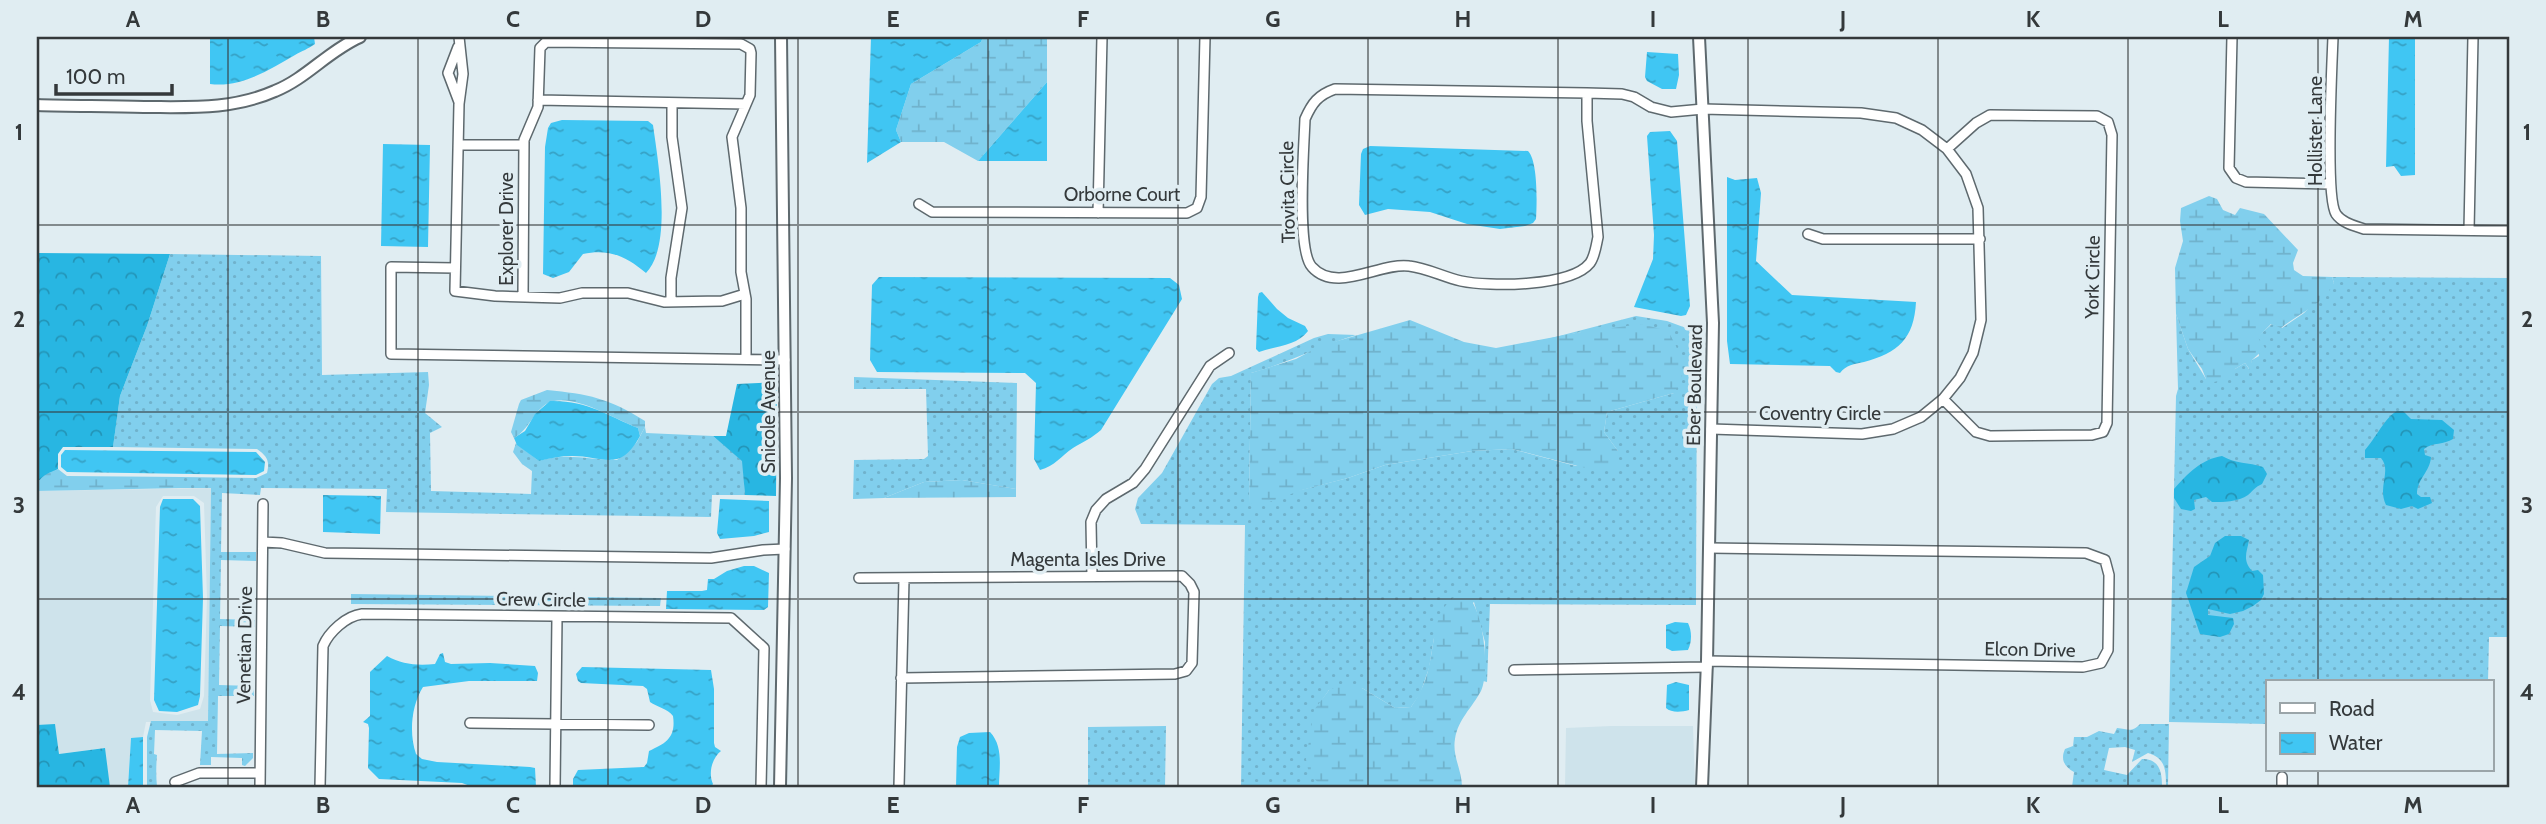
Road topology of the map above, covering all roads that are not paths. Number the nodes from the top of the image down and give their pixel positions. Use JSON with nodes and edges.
{"nodes":[{"id":1,"x":360,"y":37,"type":"edge"},
{"id":2,"x":781,"y":37,"type":"edge"},
{"id":3,"x":1102,"y":37,"type":"edge"},
{"id":4,"x":1205,"y":37,"type":"edge"},
{"id":5,"x":1699,"y":37,"type":"edge"},
{"id":6,"x":2232,"y":37,"type":"edge"},
{"id":7,"x":2333,"y":37,"type":"edge"},
{"id":8,"x":2473,"y":37,"type":"edge"},
{"id":9,"x":459,"y":41,"type":"edge"},
{"id":10,"x":1587,"y":93,"type":"junction"},
{"id":11,"x":538,"y":100,"type":"junction"},
{"id":12,"x":672,"y":103,"type":"junction"},
{"id":13,"x":459,"y":104,"type":"junction"},
{"id":14,"x":746,"y":104,"type":"junction"},
{"id":15,"x":37,"y":105,"type":"edge"},
{"id":16,"x":1703,"y":109,"type":"junction"},
{"id":17,"x":458,"y":145,"type":"junction"},
{"id":18,"x":524,"y":145,"type":"junction"},
{"id":19,"x":1947,"y":149,"type":"junction"},
{"id":20,"x":2330,"y":184,"type":"junction"},
{"id":21,"x":919,"y":204,"type":"dead end"},
{"id":22,"x":1098,"y":213,"type":"junction"},
{"id":23,"x":2469,"y":230,"type":"junction"},
{"id":24,"x":2509,"y":230,"type":"edge"},
{"id":25,"x":1808,"y":234,"type":"dead end"},
{"id":26,"x":1980,"y":239,"type":"junction"},
{"id":27,"x":455,"y":268,"type":"junction"},
{"id":28,"x":745,"y":294,"type":"junction"},
{"id":29,"x":523,"y":297,"type":"junction"},
{"id":30,"x":671,"y":302,"type":"junction"},
{"id":31,"x":1229,"y":353,"type":"dead end"},
{"id":32,"x":746,"y":359,"type":"junction"},
{"id":33,"x":785,"y":360,"type":"junction"},
{"id":34,"x":1943,"y":400,"type":"junction"},
{"id":35,"x":1711,"y":429,"type":"junction"},
{"id":36,"x":263,"y":504,"type":"dead end"},
{"id":37,"x":263,"y":542,"type":"junction"},
{"id":38,"x":1709,"y":548,"type":"junction"},
{"id":39,"x":785,"y":549,"type":"junction"},
{"id":40,"x":1092,"y":576,"type":"junction"},
{"id":41,"x":859,"y":578,"type":"dead end"},
{"id":42,"x":904,"y":579,"type":"junction"},
{"id":43,"x":557,"y":617,"type":"junction"},
{"id":44,"x":1707,"y":664,"type":"junction"},
{"id":45,"x":1514,"y":670,"type":"dead end"},
{"id":46,"x":901,"y":678,"type":"junction"},
{"id":47,"x":470,"y":723,"type":"dead end"},
{"id":48,"x":556,"y":724,"type":"junction"},
{"id":49,"x":649,"y":725,"type":"dead end"},
{"id":50,"x":260,"y":773,"type":"junction"},
{"id":51,"x":175,"y":782,"type":"dead end"},
{"id":52,"x":260,"y":787,"type":"edge"},
{"id":53,"x":320,"y":787,"type":"edge"},
{"id":54,"x":555,"y":787,"type":"edge"},
{"id":55,"x":761,"y":787,"type":"edge"},
{"id":56,"x":780,"y":787,"type":"edge"},
{"id":57,"x":899,"y":787,"type":"edge"},
{"id":58,"x":1704,"y":787,"type":"edge"}],
"edges":[{"from":1,"to":15,"type":"street"},
{"from":2,"to":33,"type":"street","name":"Snicole Avenue"},
{"from":3,"to":22,"type":"street"},
{"from":4,"to":22,"type":"street","name":"Orborne Court"},
{"from":5,"to":16,"type":"street","name":"Eber Boulevard"},
{"from":6,"to":20,"type":"street"},
{"from":7,"to":20,"type":"street","name":"Hollister Lane"},
{"from":8,"to":23,"type":"street"},
{"from":9,"to":13,"type":"street"},
{"from":9,"to":13,"type":"street"},
{"from":10,"to":10,"type":"street","name":"Trovita Circle"},
{"from":10,"to":16,"type":"street","name":"Trovita Circle"},
{"from":11,"to":12,"type":"street"},
{"from":11,"to":14,"type":"street","name":"Explorer Drive"},
{"from":11,"to":18,"type":"street","name":"Explorer Drive"},
{"from":12,"to":14,"type":"street"},
{"from":12,"to":30,"type":"street"},
{"from":13,"to":17,"type":"street"},
{"from":14,"to":28,"type":"street","name":"Explorer Drive"},
{"from":16,"to":19,"type":"street","name":"Coventry Circle"},
{"from":16,"to":35,"type":"street","name":"Eber Boulevard"},
{"from":17,"to":18,"type":"street"},
{"from":17,"to":27,"type":"street"},
{"from":18,"to":29,"type":"street","name":"Explorer Drive"},
{"from":19,"to":26,"type":"street","name":"Coventry Circle"},
{"from":19,"to":34,"type":"street","name":"York Circle"},
{"from":20,"to":23,"type":"street","name":"Hollister Lane"},
{"from":21,"to":22,"type":"street","name":"Orborne Court"},
{"from":23,"to":24,"type":"street","name":"Hollister Lane"},
{"from":25,"to":26,"type":"street"},
{"from":26,"to":34,"type":"street","name":"Coventry Circle"},
{"from":27,"to":29,"type":"street"},
{"from":27,"to":32,"type":"street"},
{"from":28,"to":30,"type":"street","name":"Explorer Drive"},
{"from":28,"to":32,"type":"street","name":"Explorer Drive"},
{"from":29,"to":30,"type":"street","name":"Explorer Drive"},
{"from":31,"to":40,"type":"street"},
{"from":32,"to":33,"type":"street"},
{"from":33,"to":39,"type":"street","name":"Snicole Avenue"},
{"from":34,"to":35,"type":"street","name":"Coventry Circle"},
{"from":35,"to":38,"type":"street","name":"Eber Boulevard"},
{"from":36,"to":37,"type":"street","name":"Venetian Drive"},
{"from":37,"to":39,"type":"street"},
{"from":37,"to":50,"type":"street","name":"Venetian Drive"},
{"from":38,"to":44,"type":"street","name":"Eber Boulevard"},
{"from":38,"to":44,"type":"street","name":"Elcon Drive"},
{"from":39,"to":56,"type":"street","name":"Snicole Avenue"},
{"from":40,"to":42,"type":"street","name":"Magenta Isles Drive"},
{"from":40,"to":46,"type":"street","name":"Magenta Isles Drive"},
{"from":41,"to":42,"type":"street","name":"Magenta Isles Drive"},
{"from":42,"to":46,"type":"street"},
{"from":43,"to":48,"type":"street"},
{"from":43,"to":53,"type":"street","name":"Crew Circle"},
{"from":43,"to":55,"type":"street","name":"Crew Circle"},
{"from":44,"to":45,"type":"street"},
{"from":44,"to":58,"type":"street","name":"Eber Boulevard"},
{"from":46,"to":57,"type":"street"},
{"from":47,"to":48,"type":"street"},
{"from":48,"to":49,"type":"street"},
{"from":48,"to":54,"type":"street"},
{"from":50,"to":51,"type":"street"},
{"from":50,"to":52,"type":"street","name":"Venetian Drive"}]}
